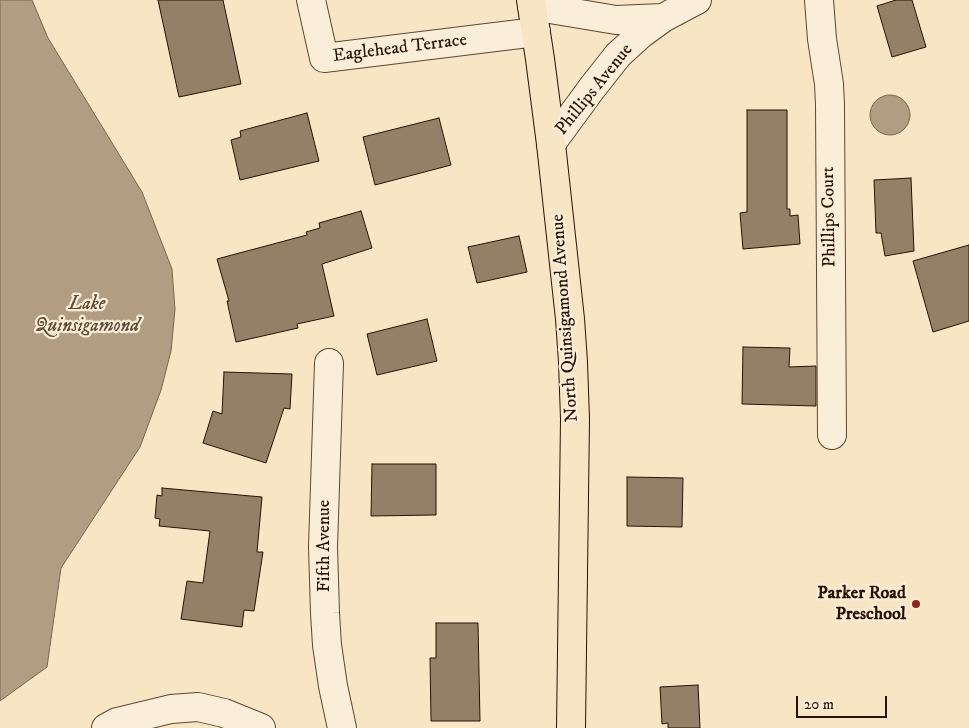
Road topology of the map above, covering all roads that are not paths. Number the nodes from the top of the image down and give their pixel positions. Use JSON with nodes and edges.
{"nodes":[{"id":1,"x":311,"y":0,"type":"edge"},
{"id":2,"x":697,"y":0,"type":"edge"},
{"id":3,"x":819,"y":0,"type":"edge"},
{"id":4,"x":533,"y":13,"type":"edge"},
{"id":5,"x":663,"y":18,"type":"junction"},
{"id":6,"x":551,"y":144,"type":"junction"},
{"id":7,"x":329,"y":363,"type":"dead end"},
{"id":8,"x":832,"y":434,"type":"dead end"},
{"id":9,"x":106,"y":728,"type":"edge"},
{"id":10,"x":262,"y":728,"type":"edge"},
{"id":11,"x":342,"y":728,"type":"edge"},
{"id":12,"x":571,"y":728,"type":"edge"}],
"edges":[{"from":1,"to":4,"type":"street","name":"Eaglehead Terrace"},
{"from":2,"to":5,"type":"street","name":"Phillips Avenue"},
{"from":3,"to":8,"type":"street","name":"Phillips Court"},
{"from":4,"to":5,"type":"street","name":"Phillips Avenue"},
{"from":4,"to":6,"type":"main road","name":"North Quinsigamond Avenue"},
{"from":5,"to":6,"type":"street","name":"Phillips Avenue"},
{"from":6,"to":12,"type":"main road","name":"North Quinsigamond Avenue"},
{"from":7,"to":11,"type":"street","name":"Fifth Avenue"},
{"from":9,"to":10,"type":"street"}]}
